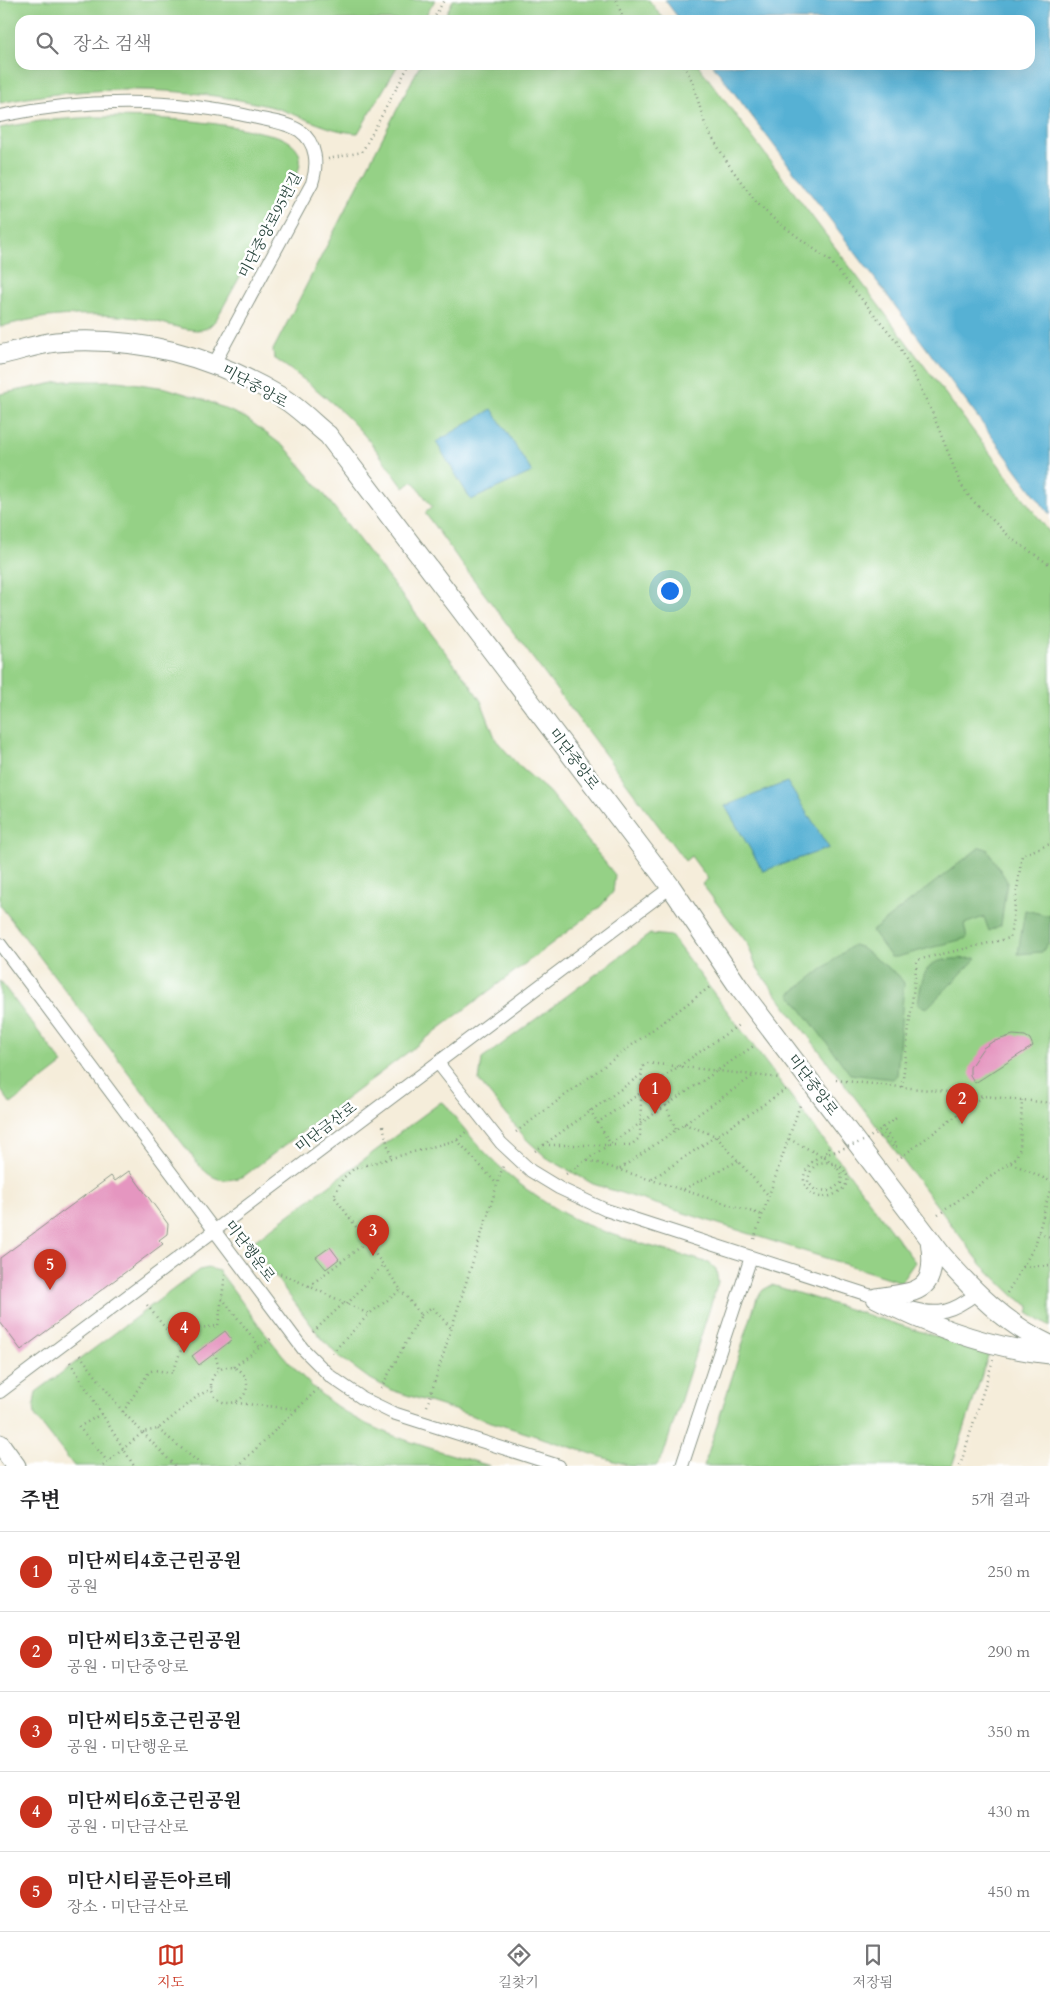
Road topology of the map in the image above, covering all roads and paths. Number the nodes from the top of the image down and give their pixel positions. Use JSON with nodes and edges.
{"nodes":[{"id":1,"x":444,"y":0,"type":"edge"},
{"id":2,"x":616,"y":0,"type":"edge"},
{"id":3,"x":436,"y":15,"type":"edge"},
{"id":4,"x":622,"y":15,"type":"edge"},
{"id":5,"x":406,"y":70,"type":"edge"},
{"id":6,"x":686,"y":70,"type":"edge"},
{"id":7,"x":0,"y":116,"type":"edge"},
{"id":8,"x":316,"y":161,"type":"junction"},
{"id":9,"x":0,"y":355,"type":"edge"},
{"id":10,"x":214,"y":364,"type":"junction"},
{"id":11,"x":1050,"y":565,"type":"edge"},
{"id":12,"x":1050,"y":844,"type":"edge"},
{"id":13,"x":671,"y":887,"type":"junction"},
{"id":14,"x":0,"y":944,"type":"edge"},
{"id":15,"x":711,"y":986,"type":"dead end"},
{"id":16,"x":740,"y":1024,"type":"dead end"},
{"id":17,"x":755,"y":1045,"type":"dead end"},
{"id":18,"x":438,"y":1063,"type":"junction"},
{"id":19,"x":678,"y":1067,"type":"junction"},
{"id":20,"x":716,"y":1071,"type":"junction"},
{"id":21,"x":642,"y":1074,"type":"junction"},
{"id":22,"x":754,"y":1075,"type":"junction"},
{"id":23,"x":780,"y":1078,"type":"dead end"},
{"id":24,"x":836,"y":1080,"type":"dead end"},
{"id":25,"x":902,"y":1087,"type":"junction"},
{"id":26,"x":648,"y":1088,"type":"junction"},
{"id":27,"x":788,"y":1088,"type":"dead end"},
{"id":28,"x":641,"y":1092,"type":"junction"},
{"id":29,"x":984,"y":1096,"type":"junction"},
{"id":30,"x":1022,"y":1100,"type":"junction"},
{"id":31,"x":1050,"y":1103,"type":"edge"},
{"id":32,"x":800,"y":1105,"type":"dead end"},
{"id":33,"x":666,"y":1106,"type":"junction"},
{"id":34,"x":660,"y":1109,"type":"junction"},
{"id":35,"x":590,"y":1110,"type":"junction"},
{"id":36,"x":899,"y":1116,"type":"dead end"},
{"id":37,"x":597,"y":1123,"type":"junction"},
{"id":38,"x":640,"y":1123,"type":"junction"},
{"id":39,"x":684,"y":1124,"type":"junction"},
{"id":40,"x":383,"y":1126,"type":"dead end"},
{"id":41,"x":882,"y":1127,"type":"junction"},
{"id":42,"x":468,"y":1130,"type":"dead end"},
{"id":43,"x":676,"y":1130,"type":"junction"},
{"id":44,"x":516,"y":1132,"type":"dead end"},
{"id":45,"x":716,"y":1136,"type":"junction"},
{"id":46,"x":879,"y":1137,"type":"dead end"},
{"id":47,"x":789,"y":1138,"type":"junction"},
{"id":48,"x":458,"y":1140,"type":"junction"},
{"id":49,"x":830,"y":1144,"type":"dead end"},
{"id":50,"x":544,"y":1145,"type":"junction"},
{"id":51,"x":608,"y":1145,"type":"junction"},
{"id":52,"x":536,"y":1151,"type":"dead end"},
{"id":53,"x":824,"y":1157,"type":"junction"},
{"id":54,"x":391,"y":1158,"type":"junction"},
{"id":55,"x":587,"y":1159,"type":"junction"},
{"id":56,"x":897,"y":1160,"type":"dead end"},
{"id":57,"x":738,"y":1161,"type":"junction"},
{"id":58,"x":1011,"y":1163,"type":"junction"},
{"id":59,"x":502,"y":1166,"type":"dead end"},
{"id":60,"x":619,"y":1170,"type":"junction"},
{"id":61,"x":566,"y":1174,"type":"dead end"},
{"id":62,"x":651,"y":1180,"type":"junction"},
{"id":63,"x":1050,"y":1181,"type":"edge"},
{"id":64,"x":497,"y":1184,"type":"junction"},
{"id":65,"x":683,"y":1190,"type":"junction"},
{"id":66,"x":1050,"y":1190,"type":"edge"},
{"id":67,"x":769,"y":1196,"type":"junction"},
{"id":68,"x":938,"y":1214,"type":"dead end"},
{"id":69,"x":762,"y":1216,"type":"junction"},
{"id":70,"x":214,"y":1230,"type":"junction"},
{"id":71,"x":1039,"y":1232,"type":"junction"},
{"id":72,"x":1050,"y":1237,"type":"edge"},
{"id":73,"x":754,"y":1239,"type":"dead end"},
{"id":74,"x":930,"y":1239,"type":"junction"},
{"id":75,"x":367,"y":1242,"type":"junction"},
{"id":76,"x":751,"y":1256,"type":"junction"},
{"id":77,"x":383,"y":1265,"type":"junction"},
{"id":78,"x":1050,"y":1266,"type":"edge"},
{"id":79,"x":1023,"y":1267,"type":"junction"},
{"id":80,"x":266,"y":1269,"type":"dead end"},
{"id":81,"x":225,"y":1275,"type":"dead end"},
{"id":82,"x":309,"y":1286,"type":"junction"},
{"id":83,"x":401,"y":1290,"type":"junction"},
{"id":84,"x":1007,"y":1293,"type":"dead end"},
{"id":85,"x":976,"y":1294,"type":"junction"},
{"id":86,"x":222,"y":1298,"type":"junction"},
{"id":87,"x":876,"y":1298,"type":"junction"},
{"id":88,"x":346,"y":1303,"type":"junction"},
{"id":89,"x":147,"y":1305,"type":"dead end"},
{"id":90,"x":369,"y":1314,"type":"junction"},
{"id":91,"x":421,"y":1315,"type":"junction"},
{"id":92,"x":451,"y":1328,"type":"junction"},
{"id":93,"x":313,"y":1332,"type":"dead end"},
{"id":94,"x":272,"y":1338,"type":"dead end"},
{"id":95,"x":1050,"y":1345,"type":"edge"},
{"id":96,"x":260,"y":1347,"type":"junction"},
{"id":97,"x":181,"y":1348,"type":"junction"},
{"id":98,"x":996,"y":1352,"type":"dead end"},
{"id":99,"x":332,"y":1353,"type":"dead end"},
{"id":100,"x":80,"y":1354,"type":"dead end"},
{"id":101,"x":1050,"y":1354,"type":"edge"},
{"id":102,"x":216,"y":1357,"type":"dead end"},
{"id":103,"x":70,"y":1362,"type":"dead end"},
{"id":104,"x":234,"y":1367,"type":"junction"},
{"id":105,"x":219,"y":1370,"type":"junction"},
{"id":106,"x":319,"y":1388,"type":"dead end"},
{"id":107,"x":381,"y":1388,"type":"dead end"},
{"id":108,"x":212,"y":1389,"type":"junction"},
{"id":109,"x":0,"y":1392,"type":"edge"},
{"id":110,"x":235,"y":1402,"type":"junction"},
{"id":111,"x":427,"y":1406,"type":"dead end"},
{"id":112,"x":297,"y":1409,"type":"junction"},
{"id":113,"x":123,"y":1412,"type":"junction"},
{"id":114,"x":102,"y":1414,"type":"junction"},
{"id":115,"x":158,"y":1429,"type":"junction"},
{"id":116,"x":142,"y":1432,"type":"junction"},
{"id":117,"x":0,"y":1444,"type":"edge"},
{"id":118,"x":123,"y":1448,"type":"junction"},
{"id":119,"x":108,"y":1462,"type":"junction"},
{"id":120,"x":16,"y":1466,"type":"edge"},
{"id":121,"x":103,"y":1466,"type":"edge"},
{"id":122,"x":134,"y":1466,"type":"edge"},
{"id":123,"x":175,"y":1466,"type":"edge"},
{"id":124,"x":203,"y":1466,"type":"edge"},
{"id":125,"x":238,"y":1466,"type":"edge"},
{"id":126,"x":560,"y":1466,"type":"edge"},
{"id":127,"x":682,"y":1466,"type":"edge"},
{"id":128,"x":960,"y":1466,"type":"edge"}],
"edges":[{"from":1,"to":3,"type":"path"},
{"from":2,"to":4,"type":"path"},
{"from":5,"to":8,"type":"path"},
{"from":6,"to":11,"type":"path"},
{"from":7,"to":8,"type":"street","name":"미단중앙로95번길"},
{"from":8,"to":10,"type":"street","name":"미단중앙로95번길"},
{"from":9,"to":10,"type":"street","name":"미단중앙로"},
{"from":10,"to":13,"type":"street","name":"미단중앙로"},
{"from":12,"to":25,"type":"path"},
{"from":13,"to":18,"type":"street","name":"미단금산로"},
{"from":13,"to":74,"type":"street","name":"미단중앙로"},
{"from":14,"to":70,"type":"street","name":"미단행운로"},
{"from":15,"to":44,"type":"path"},
{"from":16,"to":19,"type":"path"},
{"from":17,"to":20,"type":"path"},
{"from":18,"to":70,"type":"street","name":"미단금산로"},
{"from":18,"to":76,"type":"street"},
{"from":19,"to":20,"type":"path"},
{"from":19,"to":21,"type":"path"},
{"from":19,"to":26,"type":"path"},
{"from":20,"to":22,"type":"path"},
{"from":20,"to":33,"type":"path"},
{"from":21,"to":28,"type":"path"},
{"from":21,"to":35,"type":"path"},
{"from":22,"to":23,"type":"path"},
{"from":22,"to":39,"type":"path"},
{"from":24,"to":25,"type":"path"},
{"from":25,"to":29,"type":"path"},
{"from":26,"to":28,"type":"path"},
{"from":26,"to":34,"type":"path"},
{"from":27,"to":45,"type":"path"},
{"from":28,"to":37,"type":"path"},
{"from":28,"to":38,"type":"path"},
{"from":29,"to":30,"type":"path"},
{"from":29,"to":56,"type":"path"},
{"from":30,"to":31,"type":"path"},
{"from":30,"to":58,"type":"path"},
{"from":32,"to":47,"type":"path"},
{"from":33,"to":34,"type":"path"},
{"from":33,"to":43,"type":"path"},
{"from":34,"to":38,"type":"path"},
{"from":35,"to":37,"type":"path"},
{"from":35,"to":50,"type":"path"},
{"from":36,"to":41,"type":"path","bridge":true},
{"from":37,"to":51,"type":"path"},
{"from":38,"to":51,"type":"path"},
{"from":38,"to":51,"type":"path"},
{"from":39,"to":43,"type":"path"},
{"from":39,"to":45,"type":"path"},
{"from":40,"to":54,"type":"path"},
{"from":41,"to":46,"type":"path"},
{"from":41,"to":53,"type":"path","bridge":true},
{"from":42,"to":48,"type":"path"},
{"from":43,"to":60,"type":"path"},
{"from":45,"to":57,"type":"path"},
{"from":45,"to":62,"type":"path"},
{"from":47,"to":53,"type":"path"},
{"from":47,"to":67,"type":"path"},
{"from":48,"to":54,"type":"path"},
{"from":48,"to":64,"type":"path"},
{"from":49,"to":53,"type":"path"},
{"from":50,"to":51,"type":"path"},
{"from":50,"to":52,"type":"path"},
{"from":51,"to":55,"type":"path"},
{"from":54,"to":75,"type":"path"},
{"from":55,"to":60,"type":"path"},
{"from":55,"to":61,"type":"path"},
{"from":57,"to":65,"type":"path"},
{"from":57,"to":67,"type":"path"},
{"from":58,"to":63,"type":"path"},
{"from":58,"to":68,"type":"path"},
{"from":59,"to":64,"type":"path"},
{"from":60,"to":62,"type":"path"},
{"from":62,"to":65,"type":"path"},
{"from":64,"to":92,"type":"path"},
{"from":65,"to":69,"type":"path"},
{"from":66,"to":71,"type":"path"},
{"from":67,"to":69,"type":"path"},
{"from":69,"to":73,"type":"path"},
{"from":70,"to":109,"type":"street","name":"미단금산로"},
{"from":70,"to":126,"type":"street","name":"미단행운로"},
{"from":71,"to":72,"type":"path"},
{"from":71,"to":79,"type":"path"},
{"from":74,"to":85,"type":"street","name":"미단중앙로"},
{"from":74,"to":87,"type":"street"},
{"from":75,"to":77,"type":"path"},
{"from":75,"to":82,"type":"path"},
{"from":76,"to":87,"type":"street"},
{"from":76,"to":127,"type":"street"},
{"from":77,"to":83,"type":"path"},
{"from":77,"to":88,"type":"path"},
{"from":78,"to":79,"type":"path"},
{"from":79,"to":84,"type":"path"},
{"from":80,"to":82,"type":"path"},
{"from":81,"to":86,"type":"path"},
{"from":82,"to":88,"type":"path"},
{"from":83,"to":90,"type":"path"},
{"from":83,"to":91,"type":"path"},
{"from":85,"to":87,"type":"street"},
{"from":85,"to":95,"type":"street","name":"미단중앙로"},
{"from":86,"to":96,"type":"path"},
{"from":86,"to":97,"type":"path"},
{"from":87,"to":101,"type":"street"},
{"from":88,"to":90,"type":"path"},
{"from":88,"to":93,"type":"path"},
{"from":89,"to":97,"type":"path"},
{"from":90,"to":99,"type":"path"},
{"from":91,"to":92,"type":"path"},
{"from":91,"to":107,"type":"path"},
{"from":92,"to":111,"type":"path"},
{"from":94,"to":96,"type":"path"},
{"from":96,"to":104,"type":"path"},
{"from":97,"to":113,"type":"path"},
{"from":98,"to":128,"type":"path"},
{"from":100,"to":113,"type":"path"},
{"from":102,"to":105,"type":"path"},
{"from":103,"to":114,"type":"path"},
{"from":104,"to":105,"type":"path"},
{"from":104,"to":110,"type":"path"},
{"from":105,"to":108,"type":"path"},
{"from":106,"to":112,"type":"path"},
{"from":108,"to":110,"type":"path"},
{"from":108,"to":115,"type":"path"},
{"from":110,"to":112,"type":"path"},
{"from":112,"to":125,"type":"path"},
{"from":113,"to":116,"type":"path"},
{"from":114,"to":118,"type":"path"},
{"from":114,"to":119,"type":"path"},
{"from":115,"to":116,"type":"path"},
{"from":115,"to":124,"type":"path"},
{"from":116,"to":118,"type":"path"},
{"from":116,"to":123,"type":"path"},
{"from":117,"to":120,"type":"street"},
{"from":118,"to":119,"type":"path"},
{"from":118,"to":122,"type":"path"},
{"from":119,"to":121,"type":"path"}]}
